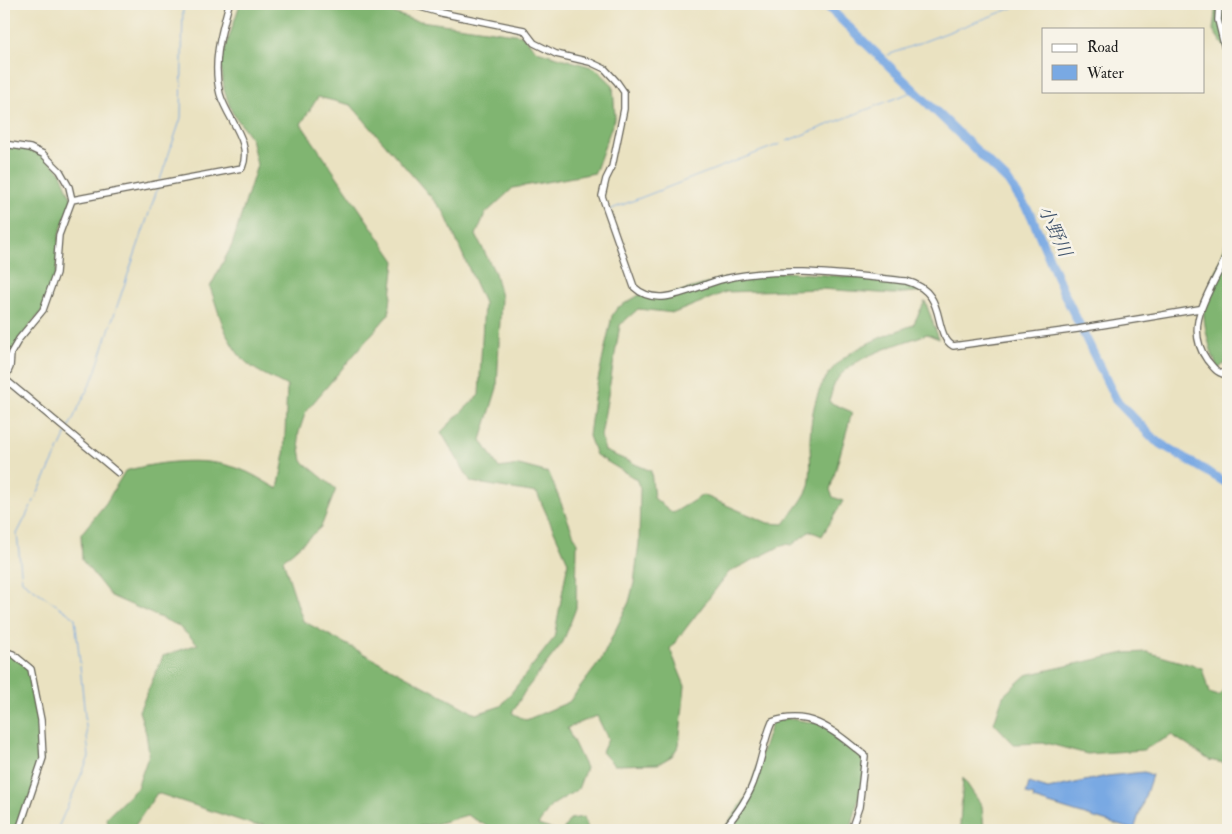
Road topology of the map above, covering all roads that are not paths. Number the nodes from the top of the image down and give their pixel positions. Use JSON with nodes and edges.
{"nodes":[{"id":1,"x":230,"y":4,"type":"edge"},
{"id":2,"x":410,"y":4,"type":"edge"},
{"id":3,"x":1219,"y":4,"type":"edge"},
{"id":4,"x":1228,"y":62,"type":"edge"},
{"id":5,"x":4,"y":144,"type":"edge"},
{"id":6,"x":72,"y":200,"type":"junction"},
{"id":7,"x":1228,"y":250,"type":"edge"},
{"id":8,"x":1199,"y":309,"type":"junction"},
{"id":9,"x":1228,"y":375,"type":"edge"},
{"id":10,"x":4,"y":379,"type":"edge"},
{"id":11,"x":118,"y":473,"type":"dead end"},
{"id":12,"x":4,"y":651,"type":"edge"},
{"id":13,"x":19,"y":830,"type":"edge"},
{"id":14,"x":723,"y":830,"type":"edge"},
{"id":15,"x":851,"y":830,"type":"edge"}],
"edges":[{"from":1,"to":6,"type":"street"},
{"from":2,"to":8,"type":"street"},
{"from":3,"to":4,"type":"street"},
{"from":5,"to":6,"type":"street"},
{"from":6,"to":10,"type":"street"},
{"from":7,"to":8,"type":"street"},
{"from":8,"to":9,"type":"street"},
{"from":10,"to":11,"type":"street"},
{"from":12,"to":13,"type":"street"},
{"from":14,"to":15,"type":"street"}]}
